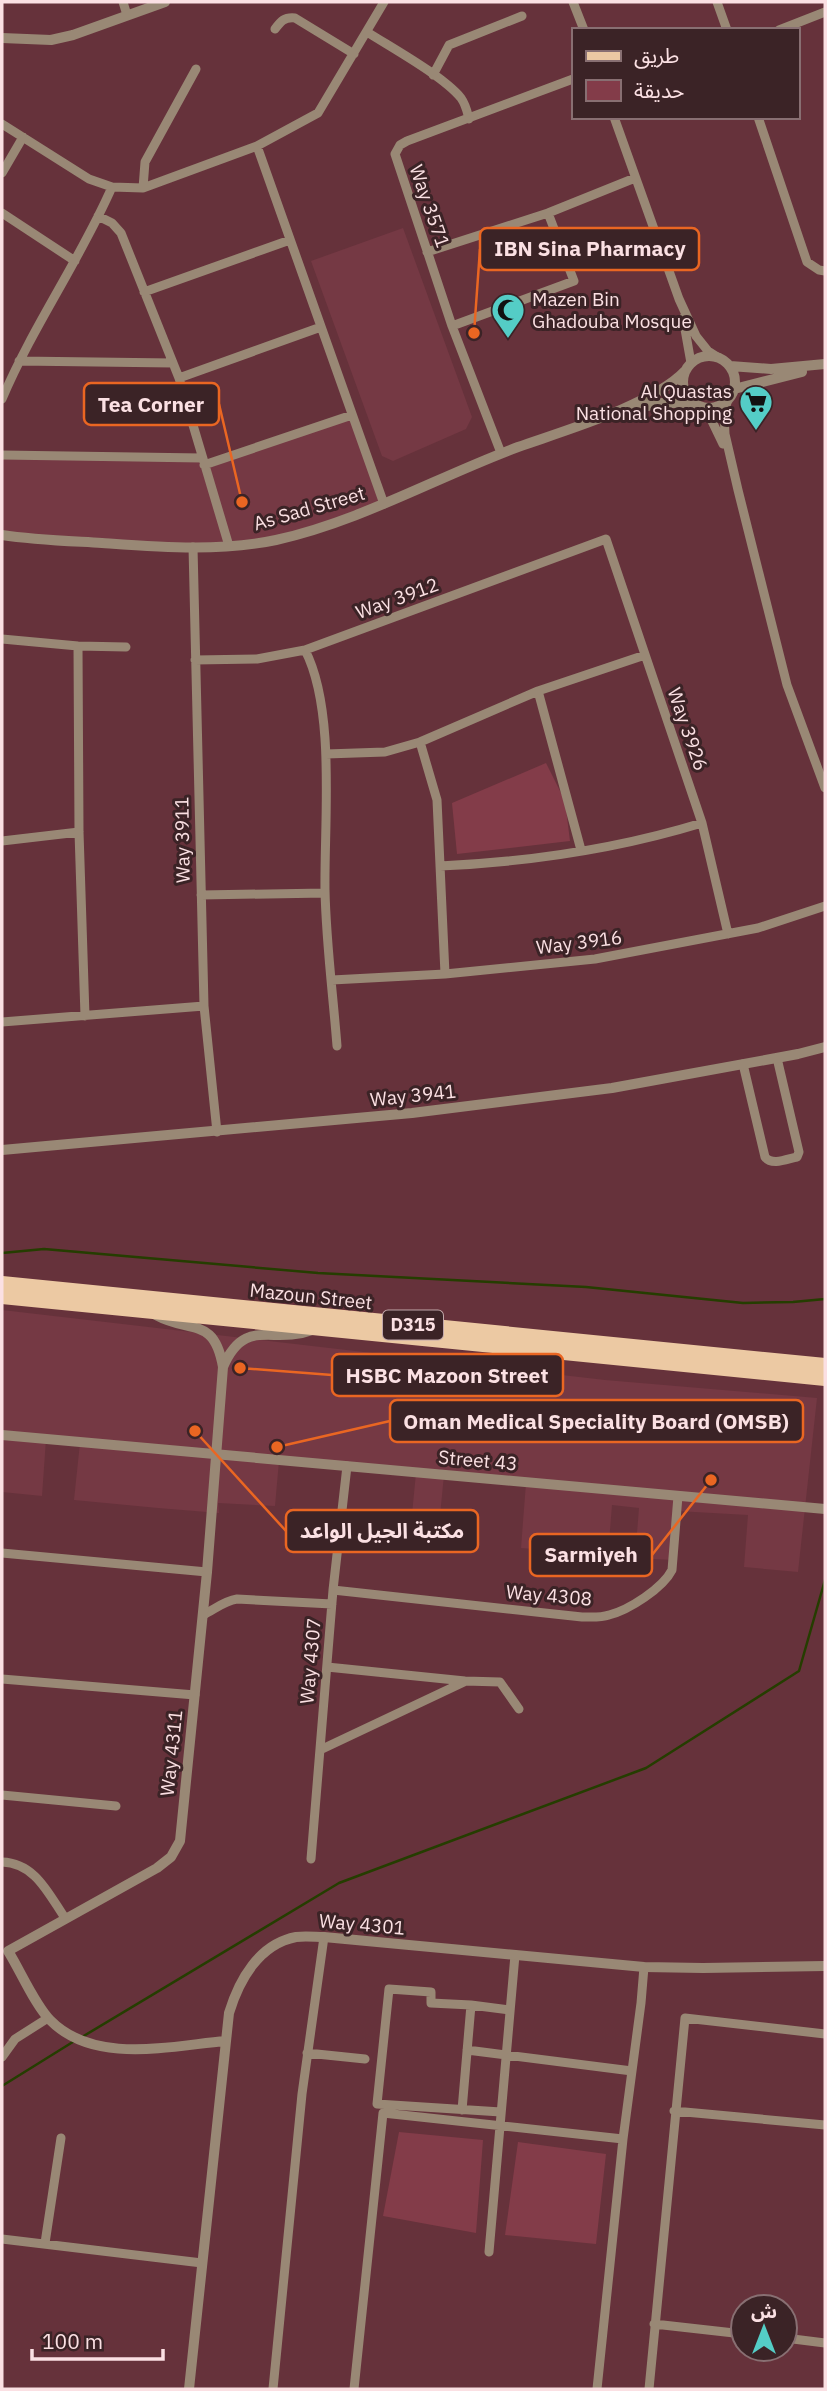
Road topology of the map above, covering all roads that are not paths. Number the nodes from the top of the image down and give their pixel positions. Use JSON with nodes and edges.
{"nodes":[{"id":1,"x":123,"y":2,"type":"edge"},
{"id":2,"x":165,"y":2,"type":"edge"},
{"id":3,"x":384,"y":2,"type":"edge"},
{"id":4,"x":573,"y":2,"type":"edge"},
{"id":5,"x":716,"y":2,"type":"edge"},
{"id":6,"x":825,"y":12,"type":"edge"},
{"id":7,"x":127,"y":15,"type":"junction"},
{"id":8,"x":522,"y":16,"type":"dead end"},
{"id":9,"x":583,"y":28,"type":"edge"},
{"id":10,"x":726,"y":28,"type":"edge"},
{"id":11,"x":784,"y":28,"type":"edge"},
{"id":12,"x":275,"y":29,"type":"dead end"},
{"id":13,"x":367,"y":32,"type":"junction"},
{"id":14,"x":2,"y":38,"type":"edge"},
{"id":15,"x":354,"y":54,"type":"junction"},
{"id":16,"x":196,"y":69,"type":"dead end"},
{"id":17,"x":433,"y":75,"type":"junction"},
{"id":18,"x":572,"y":79,"type":"edge"},
{"id":19,"x":469,"y":119,"type":"junction"},
{"id":20,"x":615,"y":119,"type":"edge"},
{"id":21,"x":759,"y":119,"type":"edge"},
{"id":22,"x":2,"y":124,"type":"edge"},
{"id":23,"x":23,"y":137,"type":"junction"},
{"id":24,"x":257,"y":146,"type":"junction"},
{"id":25,"x":2,"y":173,"type":"edge"},
{"id":26,"x":635,"y":178,"type":"junction"},
{"id":27,"x":112,"y":187,"type":"junction"},
{"id":28,"x":143,"y":188,"type":"junction"},
{"id":29,"x":2,"y":213,"type":"edge"},
{"id":30,"x":548,"y":213,"type":"junction"},
{"id":31,"x":98,"y":216,"type":"junction"},
{"id":32,"x":290,"y":240,"type":"junction"},
{"id":33,"x":427,"y":252,"type":"junction"},
{"id":34,"x":75,"y":261,"type":"junction"},
{"id":35,"x":825,"y":271,"type":"edge"},
{"id":36,"x":144,"y":292,"type":"junction"},
{"id":37,"x":679,"y":299,"type":"junction"},
{"id":38,"x":452,"y":326,"type":"junction"},
{"id":39,"x":321,"y":327,"type":"junction"},
{"id":40,"x":719,"y":358,"type":"junction"},
{"id":41,"x":19,"y":361,"type":"junction"},
{"id":42,"x":173,"y":363,"type":"junction"},
{"id":43,"x":825,"y":365,"type":"edge"},
{"id":44,"x":730,"y":366,"type":"junction"},
{"id":45,"x":688,"y":367,"type":"junction"},
{"id":46,"x":179,"y":378,"type":"junction"},
{"id":47,"x":731,"y":394,"type":"junction"},
{"id":48,"x":2,"y":399,"type":"edge"},
{"id":49,"x":697,"y":405,"type":"junction"},
{"id":50,"x":352,"y":415,"type":"junction"},
{"id":51,"x":608,"y":415,"type":"junction"},
{"id":52,"x":501,"y":453,"type":"junction"},
{"id":53,"x":2,"y":455,"type":"edge"},
{"id":54,"x":203,"y":461,"type":"junction"},
{"id":55,"x":731,"y":462,"type":"junction"},
{"id":56,"x":384,"y":504,"type":"junction"},
{"id":57,"x":2,"y":535,"type":"edge"},
{"id":58,"x":606,"y":539,"type":"joint"},
{"id":59,"x":229,"y":546,"type":"junction"},
{"id":60,"x":193,"y":547,"type":"junction"},
{"id":61,"x":2,"y":639,"type":"edge"},
{"id":62,"x":78,"y":646,"type":"junction"},
{"id":63,"x":126,"y":647,"type":"dead end"},
{"id":64,"x":305,"y":650,"type":"junction"},
{"id":65,"x":645,"y":655,"type":"junction"},
{"id":66,"x":195,"y":660,"type":"junction"},
{"id":67,"x":538,"y":691,"type":"junction"},
{"id":68,"x":419,"y":743,"type":"junction"},
{"id":69,"x":326,"y":754,"type":"junction"},
{"id":70,"x":822,"y":766,"type":"edge"},
{"id":71,"x":825,"y":788,"type":"edge"},
{"id":72,"x":702,"y":823,"type":"junction"},
{"id":73,"x":79,"y":832,"type":"junction"},
{"id":74,"x":2,"y":841,"type":"edge"},
{"id":75,"x":581,"y":850,"type":"junction"},
{"id":76,"x":440,"y":866,"type":"junction"},
{"id":77,"x":325,"y":893,"type":"junction"},
{"id":78,"x":201,"y":895,"type":"junction"},
{"id":79,"x":825,"y":906,"type":"edge"},
{"id":80,"x":728,"y":934,"type":"junction"},
{"id":81,"x":445,"y":974,"type":"junction"},
{"id":82,"x":332,"y":980,"type":"junction"},
{"id":83,"x":204,"y":1006,"type":"junction"},
{"id":84,"x":85,"y":1016,"type":"junction"},
{"id":85,"x":2,"y":1022,"type":"edge"},
{"id":86,"x":337,"y":1046,"type":"dead end"},
{"id":87,"x":825,"y":1047,"type":"edge"},
{"id":88,"x":777,"y":1058,"type":"junction"},
{"id":89,"x":744,"y":1064,"type":"junction"},
{"id":90,"x":217,"y":1132,"type":"junction"},
{"id":91,"x":2,"y":1150,"type":"edge"},
{"id":92,"x":2,"y":1283,"type":"edge"},
{"id":93,"x":2,"y":1297,"type":"edge"},
{"id":94,"x":153,"y":1313,"type":"junction"},
{"id":95,"x":314,"y":1329,"type":"junction"},
{"id":96,"x":825,"y":1366,"type":"edge"},
{"id":97,"x":223,"y":1367,"type":"junction"},
{"id":98,"x":825,"y":1379,"type":"edge"},
{"id":99,"x":2,"y":1435,"type":"edge"},
{"id":100,"x":218,"y":1455,"type":"junction"},
{"id":101,"x":347,"y":1466,"type":"junction"},
{"id":102,"x":678,"y":1496,"type":"junction"},
{"id":103,"x":825,"y":1508,"type":"edge"},
{"id":104,"x":2,"y":1553,"type":"edge"},
{"id":105,"x":207,"y":1572,"type":"junction"},
{"id":106,"x":333,"y":1590,"type":"junction"},
{"id":107,"x":332,"y":1604,"type":"junction"},
{"id":108,"x":203,"y":1615,"type":"junction"},
{"id":109,"x":327,"y":1667,"type":"junction"},
{"id":110,"x":2,"y":1679,"type":"edge"},
{"id":111,"x":465,"y":1681,"type":"junction"},
{"id":112,"x":195,"y":1695,"type":"junction"},
{"id":113,"x":519,"y":1709,"type":"dead end"},
{"id":114,"x":320,"y":1750,"type":"junction"},
{"id":115,"x":2,"y":1795,"type":"edge"},
{"id":116,"x":116,"y":1806,"type":"dead end"},
{"id":117,"x":311,"y":1859,"type":"dead end"},
{"id":118,"x":2,"y":1861,"type":"edge"},
{"id":119,"x":65,"y":1918,"type":"junction"},
{"id":120,"x":324,"y":1937,"type":"junction"},
{"id":121,"x":5,"y":1953,"type":"edge"},
{"id":122,"x":515,"y":1955,"type":"junction"},
{"id":123,"x":644,"y":1966,"type":"junction"},
{"id":124,"x":825,"y":1966,"type":"edge"},
{"id":125,"x":471,"y":2005,"type":"junction"},
{"id":126,"x":510,"y":2010,"type":"junction"},
{"id":127,"x":48,"y":2018,"type":"junction"},
{"id":128,"x":825,"y":2034,"type":"edge"},
{"id":129,"x":225,"y":2041,"type":"junction"},
{"id":130,"x":467,"y":2050,"type":"junction"},
{"id":131,"x":307,"y":2053,"type":"junction"},
{"id":132,"x":506,"y":2055,"type":"junction"},
{"id":133,"x":2,"y":2057,"type":"edge"},
{"id":134,"x":365,"y":2059,"type":"dead end"},
{"id":135,"x":632,"y":2071,"type":"junction"},
{"id":136,"x":462,"y":2110,"type":"junction"},
{"id":137,"x":674,"y":2111,"type":"junction"},
{"id":138,"x":501,"y":2112,"type":"junction"},
{"id":139,"x":825,"y":2125,"type":"edge"},
{"id":140,"x":500,"y":2126,"type":"junction"},
{"id":141,"x":61,"y":2138,"type":"dead end"},
{"id":142,"x":623,"y":2139,"type":"junction"},
{"id":143,"x":2,"y":2239,"type":"edge"},
{"id":144,"x":45,"y":2243,"type":"junction"},
{"id":145,"x":489,"y":2252,"type":"dead end"},
{"id":146,"x":202,"y":2263,"type":"junction"},
{"id":147,"x":654,"y":2324,"type":"junction"},
{"id":148,"x":729,"y":2332,"type":"edge"},
{"id":149,"x":799,"y":2340,"type":"edge"},
{"id":150,"x":825,"y":2343,"type":"edge"},
{"id":151,"x":189,"y":2389,"type":"edge"},
{"id":152,"x":273,"y":2389,"type":"edge"},
{"id":153,"x":354,"y":2389,"type":"edge"},
{"id":154,"x":597,"y":2389,"type":"edge"},
{"id":155,"x":649,"y":2389,"type":"edge"}],
"edges":[{"from":1,"to":7,"type":"street"},
{"from":2,"to":7,"type":"street"},
{"from":3,"to":13,"type":"street"},
{"from":4,"to":9,"type":"street"},
{"from":5,"to":10,"type":"street"},
{"from":6,"to":11,"type":"street"},
{"from":7,"to":14,"type":"street"},
{"from":8,"to":17,"type":"street"},
{"from":12,"to":15,"type":"street"},
{"from":13,"to":15,"type":"street"},
{"from":13,"to":17,"type":"street"},
{"from":15,"to":24,"type":"street"},
{"from":16,"to":28,"type":"street"},
{"from":17,"to":19,"type":"street"},
{"from":18,"to":19,"type":"street","name":"Way 3571"},
{"from":19,"to":33,"type":"street","name":"Way 3571"},
{"from":20,"to":26,"type":"street"},
{"from":21,"to":35,"type":"street"},
{"from":22,"to":23,"type":"street"},
{"from":23,"to":25,"type":"street"},
{"from":23,"to":27,"type":"street"},
{"from":24,"to":28,"type":"street"},
{"from":24,"to":32,"type":"street"},
{"from":26,"to":30,"type":"street"},
{"from":26,"to":37,"type":"street"},
{"from":27,"to":28,"type":"street"},
{"from":27,"to":31,"type":"street"},
{"from":29,"to":34,"type":"street"},
{"from":30,"to":33,"type":"street"},
{"from":30,"to":38,"type":"street"},
{"from":31,"to":34,"type":"street"},
{"from":31,"to":36,"type":"street"},
{"from":32,"to":36,"type":"street"},
{"from":32,"to":39,"type":"street"},
{"from":33,"to":38,"type":"street","name":"Way 3571"},
{"from":34,"to":41,"type":"street"},
{"from":36,"to":42,"type":"street"},
{"from":37,"to":40,"type":"street"},
{"from":37,"to":45,"type":"street"},
{"from":38,"to":52,"type":"street","name":"Way 3571"},
{"from":39,"to":46,"type":"street"},
{"from":39,"to":50,"type":"street"},
{"from":40,"to":44,"type":"street"},
{"from":40,"to":45,"type":"street"},
{"from":41,"to":42,"type":"street"},
{"from":41,"to":48,"type":"street"},
{"from":42,"to":46,"type":"street"},
{"from":43,"to":44,"type":"street"},
{"from":43,"to":47,"type":"street"},
{"from":44,"to":47,"type":"street"},
{"from":45,"to":49,"type":"street"},
{"from":45,"to":51,"type":"street","name":"As Sad Street"},
{"from":46,"to":54,"type":"street"},
{"from":47,"to":49,"type":"street"},
{"from":47,"to":55,"type":"street"},
{"from":49,"to":51,"type":"street","name":"As Sad Street"},
{"from":49,"to":55,"type":"street"},
{"from":50,"to":54,"type":"street"},
{"from":50,"to":56,"type":"street"},
{"from":51,"to":52,"type":"street","name":"As Sad Street"},
{"from":52,"to":56,"type":"street","name":"As Sad Street"},
{"from":53,"to":54,"type":"street"},
{"from":54,"to":59,"type":"street"},
{"from":55,"to":70,"type":"street"},
{"from":56,"to":59,"type":"street","name":"As Sad Street"},
{"from":57,"to":60,"type":"street","name":"As Sad Street"},
{"from":58,"to":64,"type":"street","name":"Way 3912"},
{"from":58,"to":65,"type":"street","name":"Way 3926"},
{"from":59,"to":60,"type":"street","name":"As Sad Street"},
{"from":60,"to":66,"type":"street","name":"Way 3911"},
{"from":61,"to":62,"type":"street"},
{"from":62,"to":63,"type":"street"},
{"from":62,"to":73,"type":"street"},
{"from":64,"to":66,"type":"street","name":"Way 3912"},
{"from":64,"to":69,"type":"street"},
{"from":65,"to":67,"type":"street"},
{"from":65,"to":72,"type":"street","name":"Way 3926"},
{"from":66,"to":78,"type":"street","name":"Way 3911"},
{"from":67,"to":68,"type":"street"},
{"from":67,"to":75,"type":"street"},
{"from":68,"to":69,"type":"street"},
{"from":68,"to":76,"type":"street"},
{"from":69,"to":77,"type":"street"},
{"from":70,"to":71,"type":"street"},
{"from":72,"to":75,"type":"street"},
{"from":72,"to":80,"type":"street","name":"Way 3926"},
{"from":73,"to":74,"type":"street"},
{"from":73,"to":84,"type":"street"},
{"from":75,"to":76,"type":"street"},
{"from":76,"to":81,"type":"street"},
{"from":77,"to":78,"type":"street"},
{"from":77,"to":82,"type":"street"},
{"from":78,"to":83,"type":"street","name":"Way 3911"},
{"from":79,"to":80,"type":"street","name":"Way 3916"},
{"from":80,"to":81,"type":"street","name":"Way 3916"},
{"from":81,"to":82,"type":"street","name":"Way 3916"},
{"from":82,"to":86,"type":"street"},
{"from":83,"to":84,"type":"street"},
{"from":83,"to":90,"type":"street","name":"Way 3911"},
{"from":84,"to":85,"type":"street"},
{"from":87,"to":88,"type":"street","name":"Way 3941"},
{"from":88,"to":89,"type":"street","name":"Way 3941"},
{"from":88,"to":89,"type":"street"},
{"from":89,"to":90,"type":"street","name":"Way 3941"},
{"from":90,"to":91,"type":"street","name":"Way 3941"},
{"from":92,"to":96,"type":"main road","name":"Mazoun Street","number":"D315"},
{"from":93,"to":94,"type":"main road","name":"Mazoun Street","number":"D315"},
{"from":94,"to":95,"type":"main road","name":"Mazoun Street","number":"D315"},
{"from":94,"to":97,"type":"street"},
{"from":95,"to":97,"type":"street"},
{"from":95,"to":98,"type":"main road","name":"Mazoun Street","number":"D315"},
{"from":97,"to":100,"type":"street","name":"Way 4311"},
{"from":99,"to":100,"type":"street","name":"Street 43"},
{"from":100,"to":101,"type":"street","name":"Street 43"},
{"from":100,"to":105,"type":"street","name":"Way 4311"},
{"from":101,"to":102,"type":"street","name":"Street 43"},
{"from":101,"to":106,"type":"street","name":"Way 4307"},
{"from":102,"to":103,"type":"street","name":"Street 43"},
{"from":102,"to":106,"type":"street","name":"Way 4308"},
{"from":104,"to":105,"type":"street"},
{"from":105,"to":108,"type":"street","name":"Way 4311"},
{"from":106,"to":107,"type":"street","name":"Way 4307"},
{"from":107,"to":108,"type":"street"},
{"from":107,"to":109,"type":"street","name":"Way 4307"},
{"from":108,"to":112,"type":"street","name":"Way 4311"},
{"from":109,"to":111,"type":"street"},
{"from":109,"to":114,"type":"street","name":"Way 4307"},
{"from":110,"to":112,"type":"street"},
{"from":111,"to":113,"type":"street"},
{"from":111,"to":114,"type":"street"},
{"from":112,"to":119,"type":"street","name":"Way 4311"},
{"from":114,"to":117,"type":"street","name":"Way 4307"},
{"from":115,"to":116,"type":"street"},
{"from":118,"to":119,"type":"street"},
{"from":119,"to":121,"type":"street","name":"Way 4311"},
{"from":120,"to":122,"type":"street","name":"Way 4301"},
{"from":120,"to":129,"type":"street","name":"Way 4301"},
{"from":120,"to":131,"type":"street"},
{"from":121,"to":127,"type":"street"},
{"from":122,"to":123,"type":"street","name":"Way 4301"},
{"from":122,"to":126,"type":"street"},
{"from":123,"to":124,"type":"street","name":"Way 4301"},
{"from":123,"to":135,"type":"street"},
{"from":125,"to":126,"type":"street"},
{"from":125,"to":130,"type":"street"},
{"from":125,"to":136,"type":"street"},
{"from":126,"to":132,"type":"street"},
{"from":127,"to":129,"type":"street"},
{"from":127,"to":133,"type":"street"},
{"from":128,"to":137,"type":"street"},
{"from":129,"to":146,"type":"street","name":"Way 4301"},
{"from":130,"to":132,"type":"street"},
{"from":130,"to":136,"type":"street"},
{"from":131,"to":134,"type":"street"},
{"from":131,"to":152,"type":"street"},
{"from":132,"to":135,"type":"street"},
{"from":132,"to":138,"type":"street"},
{"from":135,"to":142,"type":"street"},
{"from":136,"to":138,"type":"street"},
{"from":137,"to":139,"type":"street"},
{"from":137,"to":147,"type":"street"},
{"from":138,"to":140,"type":"street"},
{"from":140,"to":142,"type":"street"},
{"from":140,"to":145,"type":"street"},
{"from":140,"to":153,"type":"street"},
{"from":141,"to":144,"type":"street"},
{"from":142,"to":154,"type":"street"},
{"from":143,"to":144,"type":"street"},
{"from":144,"to":146,"type":"street"},
{"from":146,"to":151,"type":"street","name":"Way 4301"},
{"from":147,"to":148,"type":"street"},
{"from":147,"to":155,"type":"street"},
{"from":149,"to":150,"type":"street"}]}
